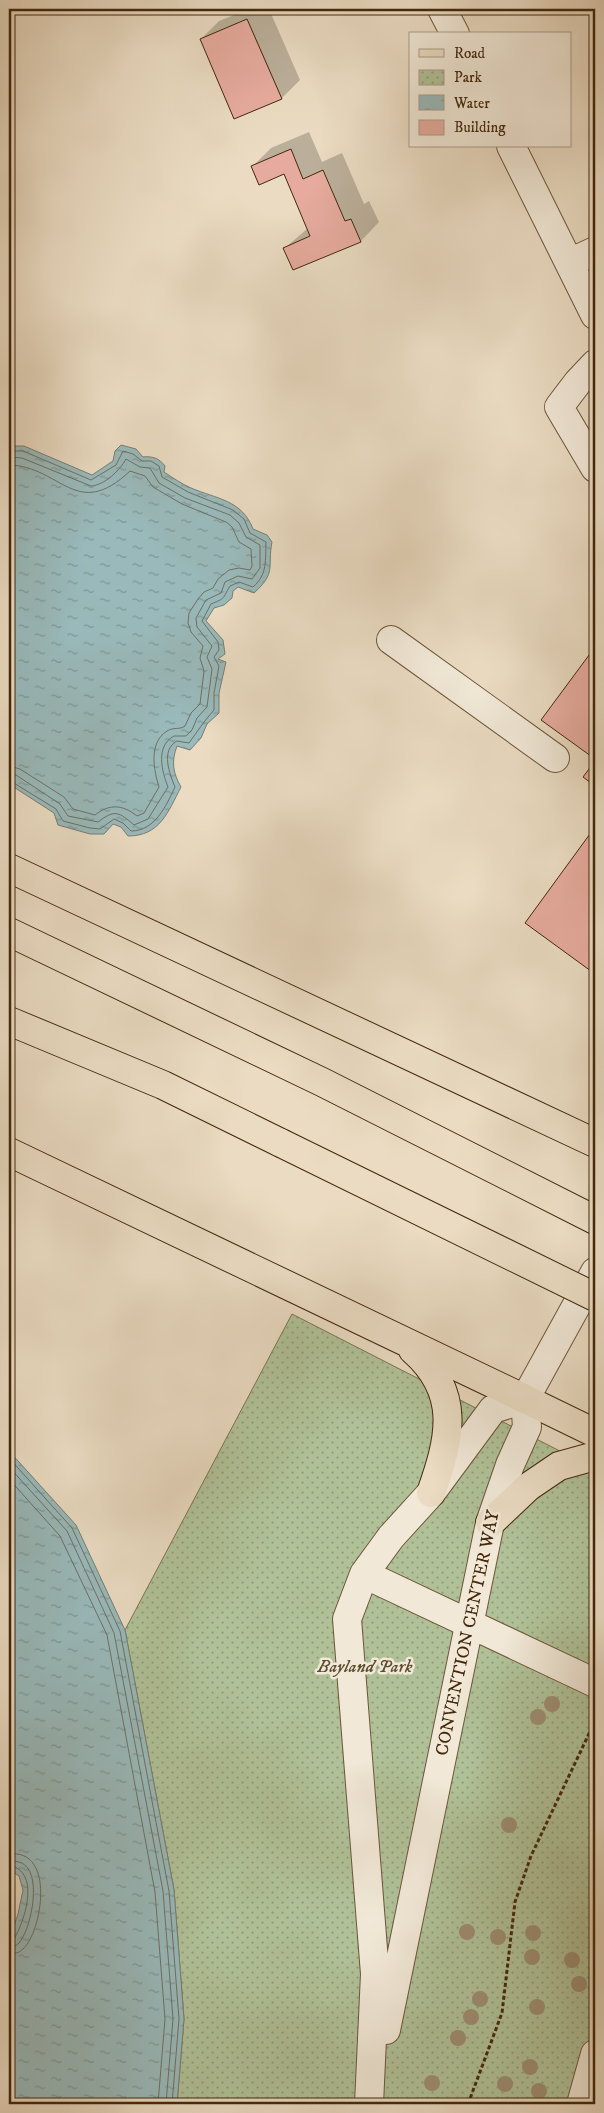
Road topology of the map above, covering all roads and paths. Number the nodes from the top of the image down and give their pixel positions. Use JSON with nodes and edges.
{"nodes":[{"id":1,"x":442,"y":9,"type":"edge"},
{"id":2,"x":453,"y":32,"type":"edge"},
{"id":3,"x":512,"y":148,"type":"edge"},
{"id":4,"x":595,"y":251,"type":"edge"},
{"id":5,"x":569,"y":263,"type":"junction"},
{"id":6,"x":595,"y":315,"type":"edge"},
{"id":7,"x":595,"y":364,"type":"edge"},
{"id":8,"x":595,"y":468,"type":"edge"},
{"id":9,"x":391,"y":640,"type":"dead end"},
{"id":10,"x":555,"y":758,"type":"dead end"},
{"id":11,"x":9,"y":868,"type":"edge"},
{"id":12,"x":9,"y":932,"type":"edge"},
{"id":13,"x":9,"y":1021,"type":"edge"},
{"id":14,"x":595,"y":1143,"type":"edge"},
{"id":15,"x":9,"y":1152,"type":"edge"},
{"id":16,"x":595,"y":1220,"type":"edge"},
{"id":17,"x":595,"y":1272,"type":"edge"},
{"id":18,"x":595,"y":1297,"type":"edge"},
{"id":19,"x":401,"y":1339,"type":"junction"},
{"id":20,"x":525,"y":1399,"type":"junction"},
{"id":21,"x":595,"y":1433,"type":"edge"},
{"id":22,"x":595,"y":1456,"type":"edge"},
{"id":23,"x":431,"y":1493,"type":"junction"},
{"id":24,"x":490,"y":1523,"type":"junction"},
{"id":25,"x":364,"y":1574,"type":"junction"},
{"id":26,"x":468,"y":1623,"type":"junction"},
{"id":27,"x":595,"y":1684,"type":"edge"},
{"id":28,"x":595,"y":1721,"type":"edge"},
{"id":29,"x":595,"y":2054,"type":"edge"},
{"id":30,"x":370,"y":2104,"type":"edge"},
{"id":31,"x":468,"y":2104,"type":"edge"},
{"id":32,"x":581,"y":2104,"type":"edge"}],
"edges":[{"from":1,"to":2,"type":"street"},
{"from":3,"to":5,"type":"street"},
{"from":4,"to":5,"type":"street"},
{"from":5,"to":6,"type":"street"},
{"from":7,"to":8,"type":"street"},
{"from":9,"to":10,"type":"street"},
{"from":11,"to":14,"type":"main road"},
{"from":12,"to":16,"type":"main road"},
{"from":13,"to":18,"type":"main road","bridge":true},
{"from":15,"to":19,"type":"main road"},
{"from":17,"to":20,"type":"street"},
{"from":19,"to":20,"type":"main road"},
{"from":19,"to":23,"type":"main road"},
{"from":20,"to":21,"type":"main road"},
{"from":20,"to":23,"type":"street","name":"CONVENTION CENTER WAY"},
{"from":20,"to":24,"type":"street","name":"CONVENTION CENTER WAY"},
{"from":22,"to":24,"type":"main road"},
{"from":23,"to":25,"type":"street","name":"CONVENTION CENTER WAY"},
{"from":24,"to":26,"type":"street","name":"CONVENTION CENTER WAY"},
{"from":25,"to":26,"type":"street"},
{"from":25,"to":30,"type":"street","name":"CONVENTION CENTER WAY"},
{"from":26,"to":27,"type":"street"},
{"from":26,"to":30,"type":"street","name":"CONVENTION CENTER WAY"},
{"from":28,"to":31,"type":"path"},
{"from":29,"to":32,"type":"street"}]}
